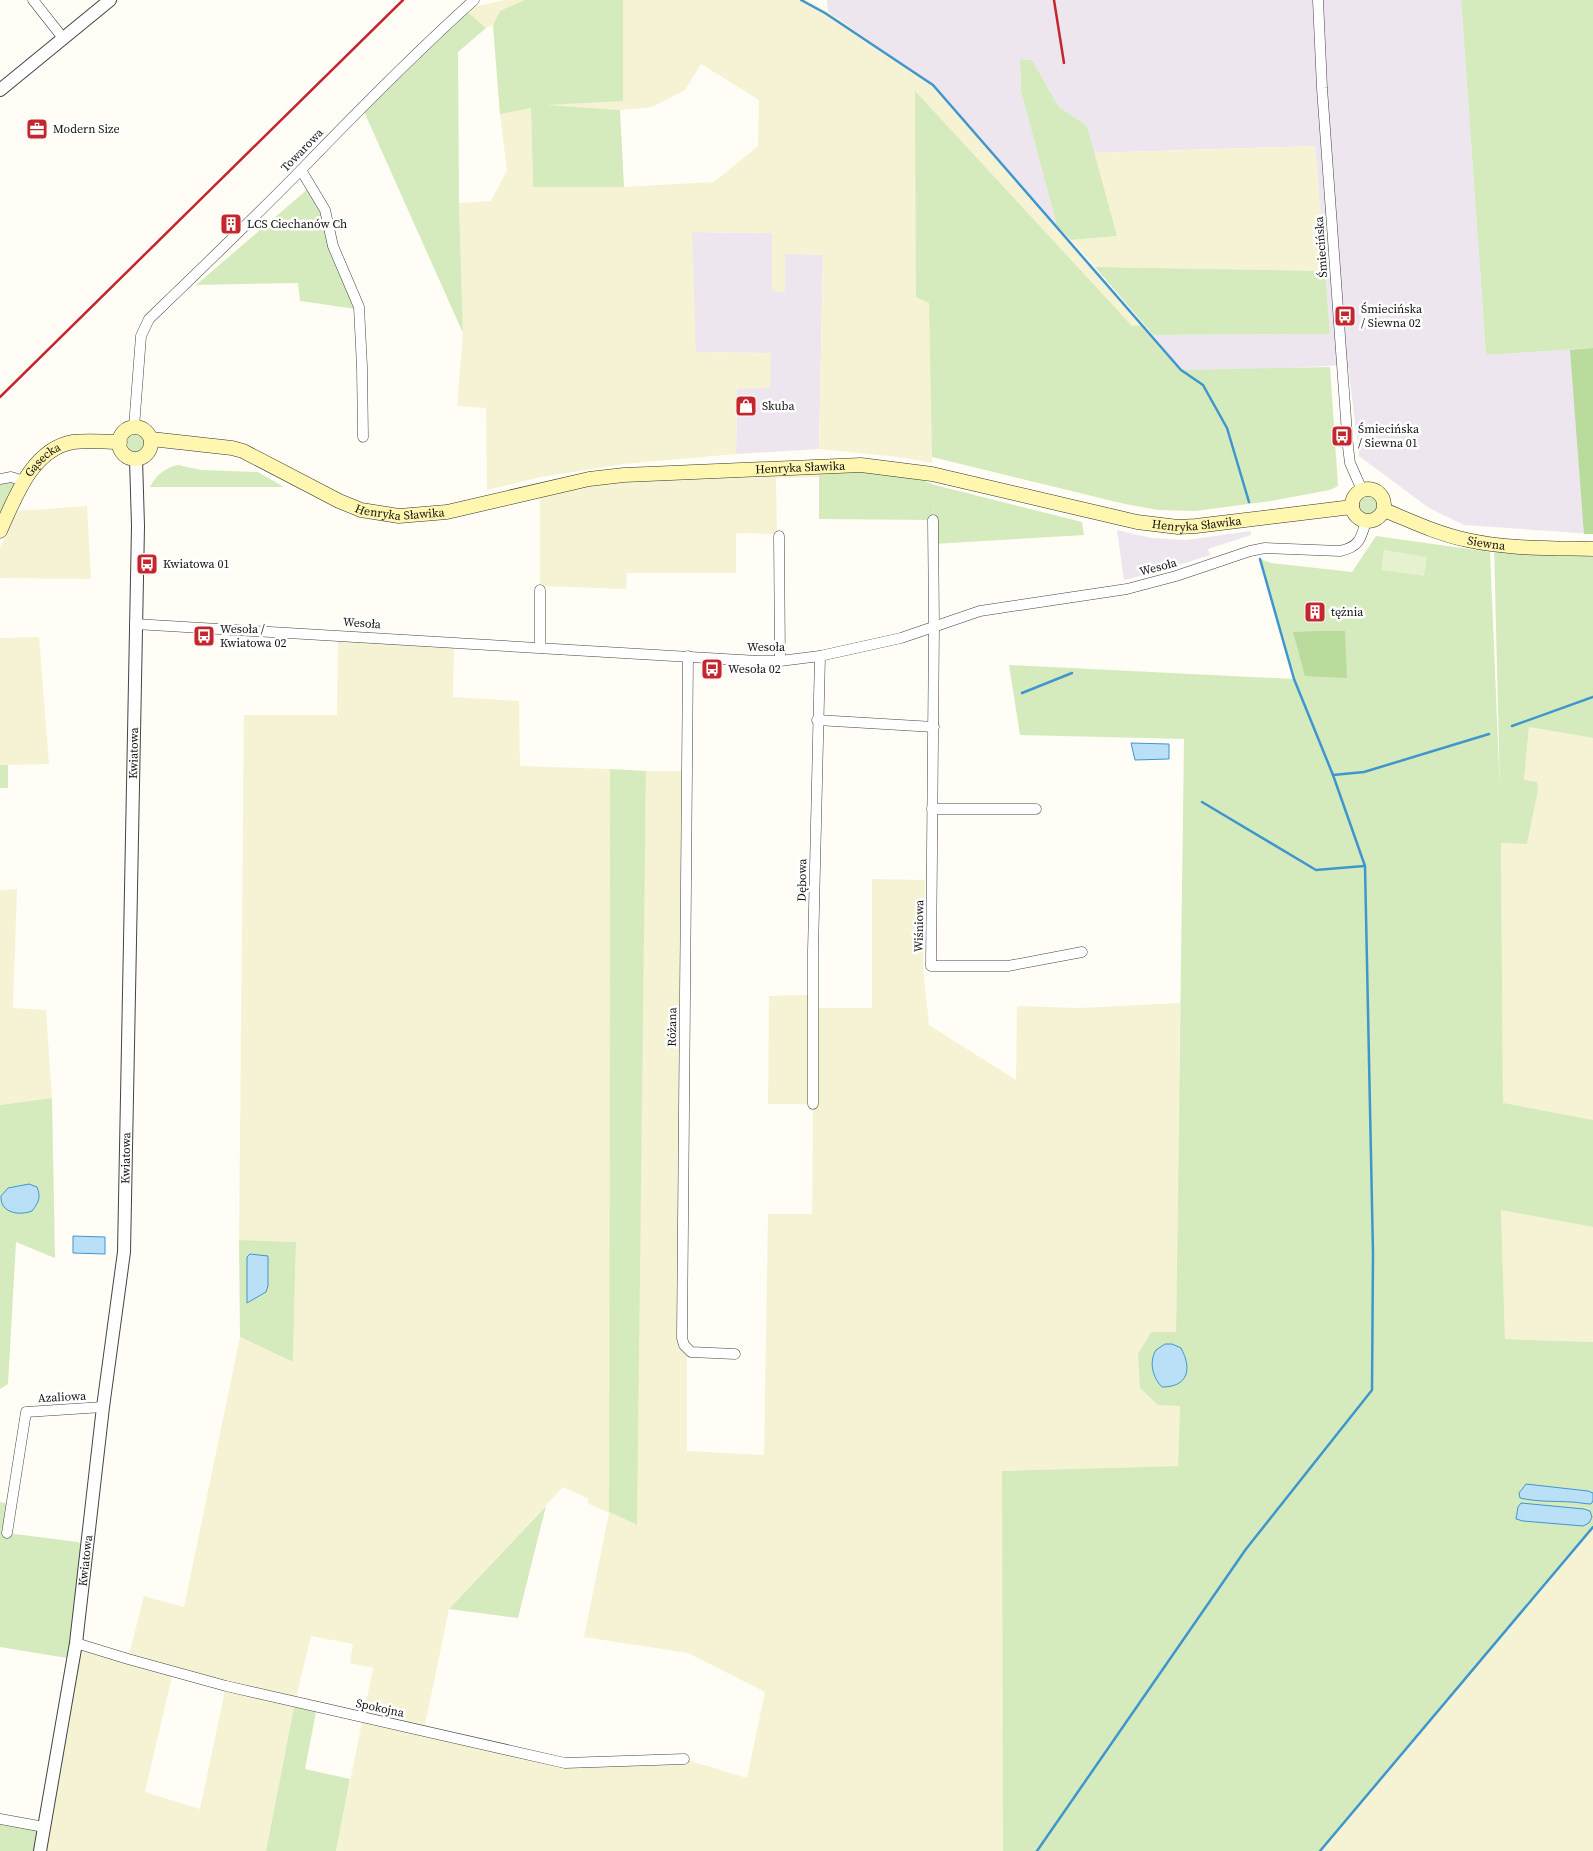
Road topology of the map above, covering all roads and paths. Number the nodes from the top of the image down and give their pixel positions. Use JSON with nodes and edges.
{"nodes":[{"id":1,"x":33,"y":0,"type":"edge"},
{"id":2,"x":110,"y":0,"type":"edge"},
{"id":3,"x":474,"y":0,"type":"edge"},
{"id":4,"x":1318,"y":0,"type":"edge"},
{"id":5,"x":63,"y":38,"type":"junction"},
{"id":6,"x":0,"y":90,"type":"edge"},
{"id":7,"x":301,"y":170,"type":"junction"},
{"id":8,"x":134,"y":427,"type":"junction"},
{"id":9,"x":363,"y":437,"type":"dead end"},
{"id":10,"x":120,"y":442,"type":"junction"},
{"id":11,"x":150,"y":444,"type":"junction"},
{"id":12,"x":136,"y":459,"type":"junction"},
{"id":13,"x":0,"y":479,"type":"edge"},
{"id":14,"x":24,"y":482,"type":"junction"},
{"id":15,"x":1362,"y":490,"type":"junction"},
{"id":16,"x":1352,"y":507,"type":"junction"},
{"id":17,"x":1384,"y":510,"type":"junction"},
{"id":18,"x":933,"y":520,"type":"dead end"},
{"id":19,"x":1366,"y":521,"type":"junction"},
{"id":20,"x":0,"y":530,"type":"edge"},
{"id":21,"x":779,"y":536,"type":"dead end"},
{"id":22,"x":1593,"y":549,"type":"edge"},
{"id":23,"x":540,"y":590,"type":"dead end"},
{"id":24,"x":135,"y":624,"type":"junction"},
{"id":25,"x":934,"y":626,"type":"junction"},
{"id":26,"x":540,"y":647,"type":"junction"},
{"id":27,"x":688,"y":656,"type":"junction"},
{"id":28,"x":820,"y":656,"type":"junction"},
{"id":29,"x":780,"y":660,"type":"junction"},
{"id":30,"x":818,"y":720,"type":"junction"},
{"id":31,"x":934,"y":727,"type":"junction"},
{"id":32,"x":932,"y":809,"type":"junction"},
{"id":33,"x":1036,"y":809,"type":"dead end"},
{"id":34,"x":1082,"y":952,"type":"dead end"},
{"id":35,"x":812,"y":1104,"type":"dead end"},
{"id":36,"x":735,"y":1354,"type":"dead end"},
{"id":37,"x":103,"y":1408,"type":"junction"},
{"id":38,"x":7,"y":1533,"type":"dead end"},
{"id":39,"x":76,"y":1643,"type":"junction"},
{"id":40,"x":684,"y":1759,"type":"dead end"},
{"id":41,"x":0,"y":1819,"type":"edge"},
{"id":42,"x":44,"y":1827,"type":"junction"},
{"id":43,"x":40,"y":1851,"type":"edge"}],
"edges":[{"from":1,"to":5,"type":"street"},
{"from":2,"to":5,"type":"street"},
{"from":3,"to":7,"type":"street","name":"Towarowa"},
{"from":4,"to":15,"type":"street","name":"Śmiecińska"},
{"from":5,"to":6,"type":"street"},
{"from":7,"to":8,"type":"street","name":"Towarowa"},
{"from":7,"to":9,"type":"street"},
{"from":8,"to":10,"type":"main road"},
{"from":8,"to":11,"type":"main road"},
{"from":10,"to":12,"type":"main road"},
{"from":10,"to":14,"type":"main road","name":"Gąsecka"},
{"from":11,"to":12,"type":"main road"},
{"from":11,"to":16,"type":"main road","name":"Henryka Sławika"},
{"from":12,"to":24,"type":"street","name":"Kwiatowa"},
{"from":13,"to":14,"type":"street"},
{"from":14,"to":20,"type":"main road","name":"Gąsecka"},
{"from":15,"to":16,"type":"main road"},
{"from":15,"to":17,"type":"main road"},
{"from":16,"to":19,"type":"main road"},
{"from":17,"to":19,"type":"main road"},
{"from":17,"to":22,"type":"main road","name":"Siewna"},
{"from":18,"to":25,"type":"street","name":"Wiśniowa"},
{"from":19,"to":25,"type":"street","name":"Wesoła"},
{"from":21,"to":29,"type":"street"},
{"from":23,"to":26,"type":"street"},
{"from":24,"to":26,"type":"street","name":"Wesoła"},
{"from":24,"to":37,"type":"street","name":"Kwiatowa"},
{"from":25,"to":28,"type":"street","name":"Wesoła"},
{"from":25,"to":31,"type":"street","name":"Wiśniowa"},
{"from":26,"to":27,"type":"street","name":"Wesoła"},
{"from":27,"to":29,"type":"street","name":"Wesoła"},
{"from":27,"to":36,"type":"street","name":"Różana"},
{"from":28,"to":29,"type":"street","name":"Wesoła"},
{"from":28,"to":30,"type":"street","name":"Dębowa"},
{"from":30,"to":31,"type":"street"},
{"from":30,"to":35,"type":"street","name":"Dębowa"},
{"from":31,"to":32,"type":"street","name":"Wiśniowa"},
{"from":32,"to":33,"type":"street"},
{"from":32,"to":34,"type":"street","name":"Wiśniowa"},
{"from":37,"to":38,"type":"street","name":"Azaliowa"},
{"from":37,"to":39,"type":"street","name":"Kwiatowa"},
{"from":39,"to":40,"type":"street","name":"Spokojna"},
{"from":39,"to":42,"type":"street","name":"Kwiatowa"},
{"from":41,"to":42,"type":"street"},
{"from":42,"to":43,"type":"street","name":"Kwiatowa"}]}
